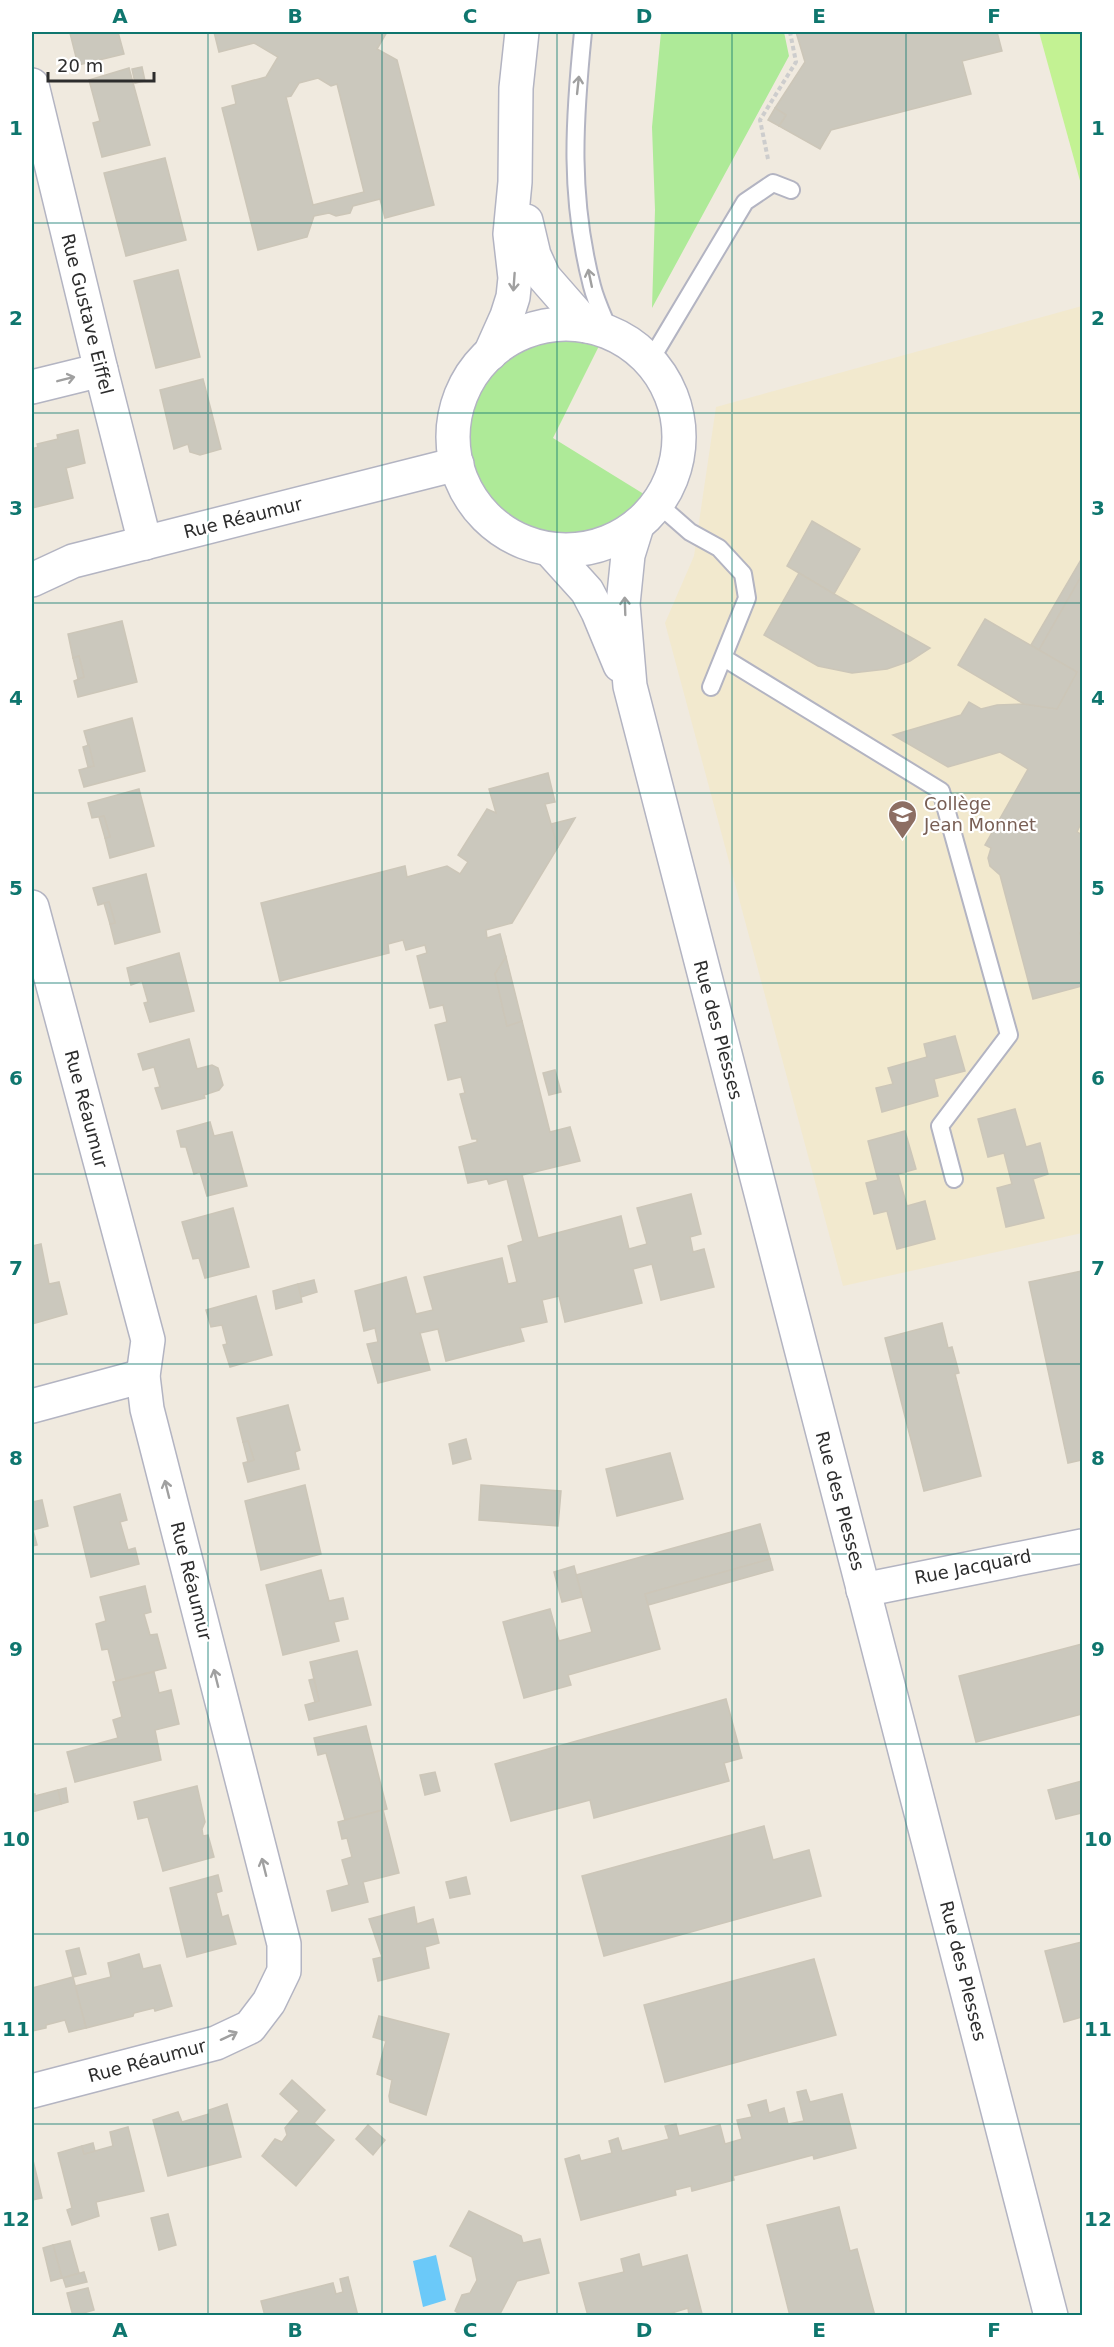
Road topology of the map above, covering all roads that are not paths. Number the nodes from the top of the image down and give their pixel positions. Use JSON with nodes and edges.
{"nodes":[{"id":1,"x":522,"y":32,"type":"edge"},
{"id":2,"x":583,"y":32,"type":"edge"},
{"id":3,"x":32,"y":85,"type":"edge"},
{"id":4,"x":515,"y":182,"type":"junction"},
{"id":5,"x":791,"y":190,"type":"dead end"},
{"id":6,"x":598,"y":330,"type":"junction"},
{"id":7,"x":490,"y":354,"type":"junction"},
{"id":8,"x":650,"y":362,"type":"junction"},
{"id":9,"x":100,"y":370,"type":"junction"},
{"id":10,"x":32,"y":387,"type":"edge"},
{"id":11,"x":457,"y":464,"type":"junction"},
{"id":12,"x":647,"y":515,"type":"junction"},
{"id":13,"x":145,"y":543,"type":"junction"},
{"id":14,"x":550,"y":550,"type":"junction"},
{"id":15,"x":32,"y":580,"type":"edge"},
{"id":16,"x":724,"y":658,"type":"junction"},
{"id":17,"x":630,"y":686,"type":"junction"},
{"id":18,"x":711,"y":687,"type":"dead end"},
{"id":19,"x":32,"y":915,"type":"edge"},
{"id":20,"x":954,"y":1179,"type":"dead end"},
{"id":21,"x":142,"y":1376,"type":"junction"},
{"id":22,"x":32,"y":1406,"type":"edge"},
{"id":23,"x":1083,"y":1546,"type":"edge"},
{"id":24,"x":863,"y":1590,"type":"junction"},
{"id":25,"x":32,"y":2091,"type":"edge"},
{"id":26,"x":1051,"y":2316,"type":"edge"}],
"edges":[{"from":1,"to":4,"type":"street"},
{"from":6,"to":2,"type":"lane","one_way":true},
{"from":3,"to":9,"type":"street","name":"Rue Gustave Eiffel"},
{"from":4,"to":6,"type":"street"},
{"from":4,"to":7,"type":"street","one_way":true},
{"from":5,"to":8,"type":"lane"},
{"from":6,"to":7,"type":"street"},
{"from":6,"to":8,"type":"street","name":"Rue des Plesses"},
{"from":7,"to":11,"type":"street"},
{"from":8,"to":12,"type":"street","name":"Rue des Plesses"},
{"from":10,"to":9,"type":"street","one_way":true},
{"from":9,"to":13,"type":"street","name":"Rue Gustave Eiffel"},
{"from":11,"to":13,"type":"street","name":"Rue Réaumur"},
{"from":11,"to":14,"type":"street"},
{"from":12,"to":14,"type":"street"},
{"from":12,"to":16,"type":"lane"},
{"from":17,"to":12,"type":"street","name":"Rue des Plesses","one_way":true},
{"from":13,"to":15,"type":"street","name":"Rue Réaumur"},
{"from":14,"to":17,"type":"street","name":"Rue des Plesses"},
{"from":16,"to":18,"type":"lane"},
{"from":16,"to":20,"type":"lane"},
{"from":17,"to":24,"type":"street","name":"Rue des Plesses"},
{"from":19,"to":21,"type":"street","name":"Rue Réaumur"},
{"from":21,"to":22,"type":"street"},
{"from":25,"to":21,"type":"street","name":"Rue Réaumur","one_way":true},
{"from":23,"to":24,"type":"street","name":"Rue Jacquard"},
{"from":24,"to":26,"type":"street","name":"Rue des Plesses"}]}
